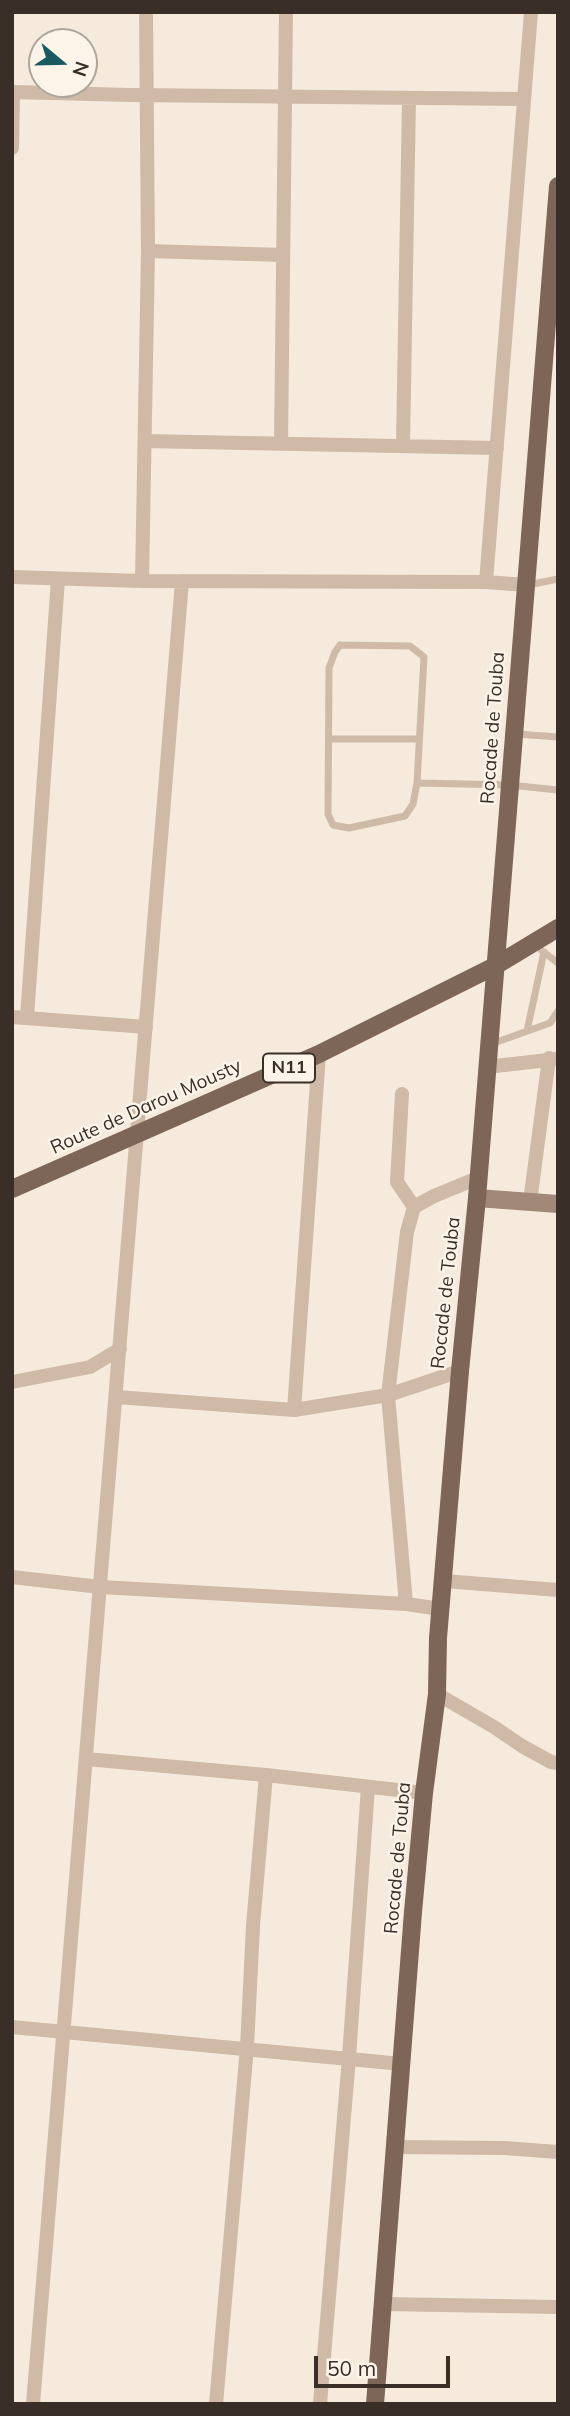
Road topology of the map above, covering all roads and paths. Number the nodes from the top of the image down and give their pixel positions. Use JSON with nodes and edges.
{"nodes":[{"id":1,"x":146,"y":12,"type":"edge"},
{"id":2,"x":286,"y":12,"type":"edge"},
{"id":3,"x":531,"y":12,"type":"edge"},
{"id":4,"x":13,"y":92,"type":"edge"},
{"id":5,"x":147,"y":95,"type":"junction"},
{"id":6,"x":285,"y":96,"type":"junction"},
{"id":7,"x":409,"y":98,"type":"junction"},
{"id":8,"x":524,"y":99,"type":"junction"},
{"id":9,"x":12,"y":148,"type":"edge"},
{"id":10,"x":558,"y":186,"type":"edge"},
{"id":11,"x":148,"y":251,"type":"junction"},
{"id":12,"x":283,"y":254,"type":"junction"},
{"id":13,"x":550,"y":363,"type":"edge"},
{"id":14,"x":145,"y":441,"type":"junction"},
{"id":15,"x":281,"y":443,"type":"junction"},
{"id":16,"x":403,"y":445,"type":"junction"},
{"id":17,"x":497,"y":448,"type":"junction"},
{"id":18,"x":12,"y":577,"type":"edge"},
{"id":19,"x":58,"y":579,"type":"junction"},
{"id":20,"x":558,"y":579,"type":"edge"},
{"id":21,"x":142,"y":581,"type":"junction"},
{"id":22,"x":182,"y":581,"type":"junction"},
{"id":23,"x":486,"y":582,"type":"junction"},
{"id":24,"x":526,"y":585,"type":"junction"},
{"id":25,"x":514,"y":734,"type":"junction"},
{"id":26,"x":558,"y":737,"type":"edge"},
{"id":27,"x":329,"y":739,"type":"junction"},
{"id":28,"x":418,"y":739,"type":"junction"},
{"id":29,"x":417,"y":783,"type":"junction"},
{"id":30,"x":510,"y":785,"type":"junction"},
{"id":31,"x":558,"y":790,"type":"edge"},
{"id":32,"x":547,"y":940,"type":"edge"},
{"id":33,"x":558,"y":963,"type":"edge"},
{"id":34,"x":495,"y":966,"type":"junction"},
{"id":35,"x":558,"y":1012,"type":"edge"},
{"id":36,"x":20,"y":1017,"type":"edge"},
{"id":37,"x":146,"y":1027,"type":"junction"},
{"id":38,"x":527,"y":1031,"type":"junction"},
{"id":39,"x":487,"y":1045,"type":"junction"},
{"id":40,"x":319,"y":1054,"type":"junction"},
{"id":41,"x":554,"y":1059,"type":"edge"},
{"id":42,"x":486,"y":1067,"type":"junction"},
{"id":43,"x":402,"y":1094,"type":"dead end"},
{"id":44,"x":137,"y":1136,"type":"junction"},
{"id":45,"x":478,"y":1178,"type":"junction"},
{"id":46,"x":12,"y":1189,"type":"edge"},
{"id":47,"x":477,"y":1198,"type":"junction"},
{"id":48,"x":530,"y":1202,"type":"junction"},
{"id":49,"x":558,"y":1204,"type":"edge"},
{"id":50,"x":414,"y":1207,"type":"junction"},
{"id":51,"x":120,"y":1349,"type":"junction"},
{"id":52,"x":460,"y":1371,"type":"junction"},
{"id":53,"x":12,"y":1382,"type":"edge"},
{"id":54,"x":388,"y":1395,"type":"junction"},
{"id":55,"x":116,"y":1397,"type":"junction"},
{"id":56,"x":295,"y":1410,"type":"junction"},
{"id":57,"x":12,"y":1577,"type":"edge"},
{"id":58,"x":444,"y":1581,"type":"junction"},
{"id":59,"x":100,"y":1587,"type":"junction"},
{"id":60,"x":558,"y":1590,"type":"edge"},
{"id":61,"x":407,"y":1604,"type":"junction"},
{"id":62,"x":441,"y":1609,"type":"junction"},
{"id":63,"x":437,"y":1694,"type":"junction"},
{"id":64,"x":86,"y":1759,"type":"junction"},
{"id":65,"x":558,"y":1763,"type":"edge"},
{"id":66,"x":266,"y":1775,"type":"junction"},
{"id":67,"x":368,"y":1787,"type":"junction"},
{"id":68,"x":424,"y":1793,"type":"junction"},
{"id":69,"x":12,"y":2027,"type":"edge"},
{"id":70,"x":64,"y":2032,"type":"junction"},
{"id":71,"x":247,"y":2048,"type":"junction"},
{"id":72,"x":349,"y":2057,"type":"junction"},
{"id":73,"x":402,"y":2064,"type":"junction"},
{"id":74,"x":395,"y":2147,"type":"junction"},
{"id":75,"x":558,"y":2152,"type":"edge"},
{"id":76,"x":384,"y":2304,"type":"junction"},
{"id":77,"x":558,"y":2307,"type":"edge"},
{"id":78,"x":33,"y":2404,"type":"edge"},
{"id":79,"x":216,"y":2404,"type":"edge"},
{"id":80,"x":320,"y":2404,"type":"edge"},
{"id":81,"x":375,"y":2404,"type":"edge"}],
"edges":[{"from":1,"to":5,"type":"street"},
{"from":2,"to":6,"type":"street"},
{"from":3,"to":8,"type":"street"},
{"from":4,"to":5,"type":"street"},
{"from":4,"to":9,"type":"street"},
{"from":5,"to":6,"type":"street"},
{"from":5,"to":11,"type":"street"},
{"from":6,"to":7,"type":"street"},
{"from":6,"to":12,"type":"street"},
{"from":7,"to":8,"type":"street"},
{"from":7,"to":16,"type":"street"},
{"from":8,"to":17,"type":"street"},
{"from":10,"to":13,"type":"main road","name":"Rocade de Touba"},
{"from":11,"to":12,"type":"street"},
{"from":11,"to":14,"type":"street"},
{"from":12,"to":15,"type":"street"},
{"from":13,"to":24,"type":"main road","name":"Rocade de Touba"},
{"from":14,"to":15,"type":"street"},
{"from":14,"to":21,"type":"street"},
{"from":15,"to":16,"type":"street"},
{"from":16,"to":17,"type":"street"},
{"from":17,"to":23,"type":"street"},
{"from":18,"to":19,"type":"street"},
{"from":19,"to":21,"type":"street"},
{"from":19,"to":36,"type":"street"},
{"from":20,"to":24,"type":"lane"},
{"from":21,"to":22,"type":"street"},
{"from":22,"to":23,"type":"street"},
{"from":22,"to":37,"type":"street"},
{"from":23,"to":24,"type":"street"},
{"from":24,"to":25,"type":"main road","name":"Rocade de Touba"},
{"from":25,"to":26,"type":"lane"},
{"from":25,"to":30,"type":"main road","name":"Rocade de Touba"},
{"from":27,"to":28,"type":"lane"},
{"from":27,"to":28,"type":"lane"},
{"from":27,"to":29,"type":"lane"},
{"from":28,"to":29,"type":"lane"},
{"from":29,"to":30,"type":"lane"},
{"from":30,"to":31,"type":"lane"},
{"from":30,"to":34,"type":"main road","name":"Rocade de Touba"},
{"from":32,"to":33,"type":"lane"},
{"from":32,"to":34,"type":"main road","name":"Route de Darou Mousty","number":"N11"},
{"from":32,"to":38,"type":"lane"},
{"from":34,"to":39,"type":"main road","name":"Rocade de Touba"},
{"from":34,"to":40,"type":"main road","name":"Route de Darou Mousty","number":"N11"},
{"from":35,"to":38,"type":"lane"},
{"from":36,"to":37,"type":"street"},
{"from":37,"to":44,"type":"street"},
{"from":38,"to":39,"type":"lane"},
{"from":39,"to":42,"type":"main road","name":"Rocade de Touba"},
{"from":40,"to":44,"type":"main road","name":"Route de Darou Mousty","number":"N11"},
{"from":40,"to":56,"type":"street"},
{"from":41,"to":42,"type":"street"},
{"from":41,"to":48,"type":"street"},
{"from":42,"to":45,"type":"main road","name":"Rocade de Touba"},
{"from":43,"to":50,"type":"street"},
{"from":44,"to":46,"type":"main road","name":"Route de Darou Mousty","number":"N11"},
{"from":44,"to":51,"type":"street"},
{"from":45,"to":47,"type":"main road","name":"Rocade de Touba"},
{"from":45,"to":50,"type":"street"},
{"from":47,"to":48,"type":"street"},
{"from":47,"to":52,"type":"main road","name":"Rocade de Touba"},
{"from":48,"to":49,"type":"street"},
{"from":50,"to":54,"type":"street"},
{"from":51,"to":53,"type":"street"},
{"from":51,"to":55,"type":"street"},
{"from":52,"to":54,"type":"street"},
{"from":52,"to":58,"type":"main road","name":"Rocade de Touba"},
{"from":54,"to":56,"type":"street"},
{"from":54,"to":61,"type":"street"},
{"from":55,"to":56,"type":"street"},
{"from":55,"to":59,"type":"street"},
{"from":57,"to":59,"type":"street"},
{"from":58,"to":60,"type":"street"},
{"from":58,"to":62,"type":"main road","name":"Rocade de Touba"},
{"from":59,"to":61,"type":"street"},
{"from":59,"to":64,"type":"street"},
{"from":61,"to":62,"type":"street"},
{"from":62,"to":63,"type":"main road","name":"Rocade de Touba"},
{"from":63,"to":65,"type":"street"},
{"from":63,"to":68,"type":"main road","name":"Rocade de Touba"},
{"from":64,"to":66,"type":"street"},
{"from":64,"to":70,"type":"street"},
{"from":66,"to":67,"type":"street"},
{"from":66,"to":71,"type":"street"},
{"from":67,"to":68,"type":"street"},
{"from":67,"to":72,"type":"street"},
{"from":68,"to":73,"type":"main road","name":"Rocade de Touba"},
{"from":69,"to":70,"type":"street"},
{"from":70,"to":71,"type":"street"},
{"from":70,"to":78,"type":"street"},
{"from":71,"to":72,"type":"street"},
{"from":71,"to":79,"type":"street"},
{"from":72,"to":73,"type":"street"},
{"from":72,"to":80,"type":"street"},
{"from":73,"to":74,"type":"main road","name":"Rocade de Touba"},
{"from":74,"to":75,"type":"street"},
{"from":74,"to":76,"type":"main road","name":"Rocade de Touba"},
{"from":76,"to":77,"type":"street"},
{"from":76,"to":81,"type":"main road","name":"Rocade de Touba"}]}
